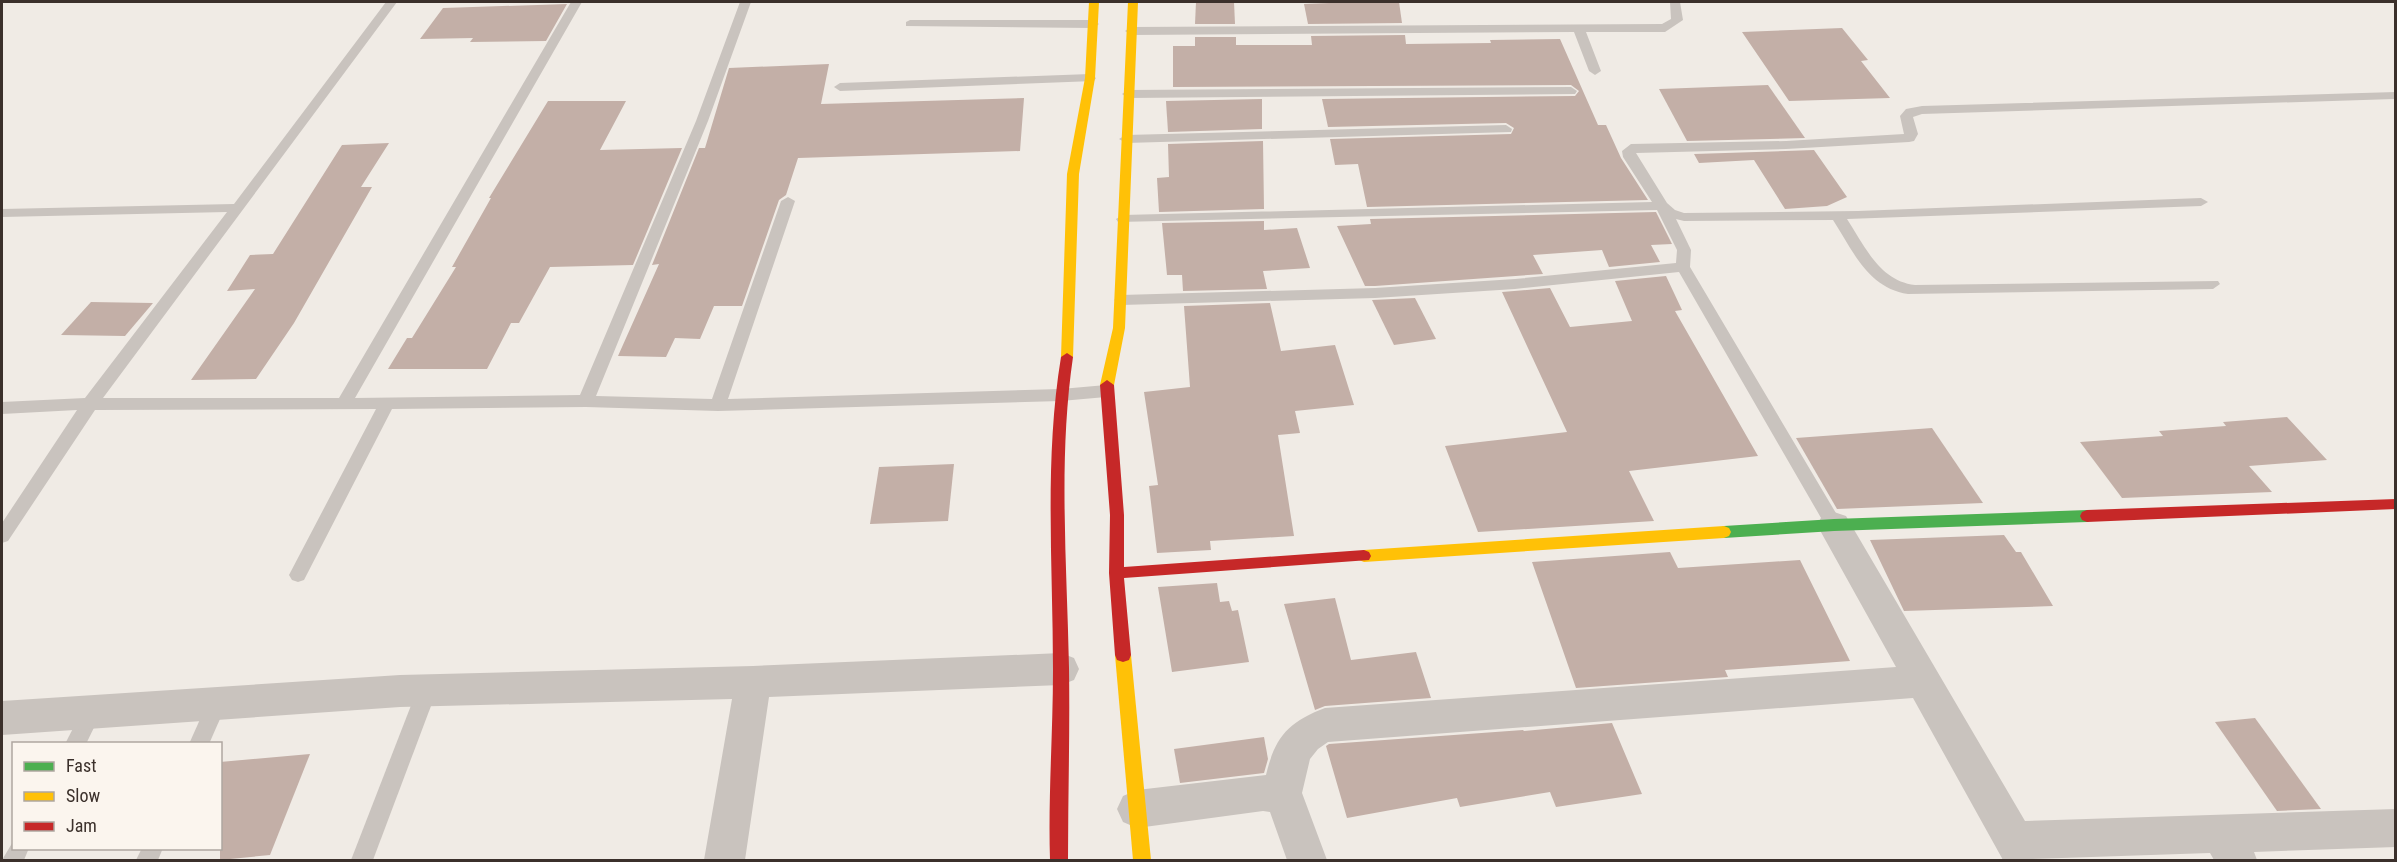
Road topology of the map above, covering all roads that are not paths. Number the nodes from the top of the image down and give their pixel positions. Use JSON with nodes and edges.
{"nodes":[{"id":1,"x":391,"y":2,"type":"edge"},
{"id":2,"x":576,"y":2,"type":"edge"},
{"id":3,"x":745,"y":2,"type":"edge"},
{"id":4,"x":1094,"y":2,"type":"edge"},
{"id":5,"x":1133,"y":2,"type":"edge"},
{"id":6,"x":1675,"y":2,"type":"edge"},
{"id":7,"x":910,"y":24,"type":"dead end"},
{"id":8,"x":1093,"y":24,"type":"junction"},
{"id":9,"x":1579,"y":28,"type":"junction"},
{"id":10,"x":1131,"y":31,"type":"junction"},
{"id":11,"x":1595,"y":71,"type":"dead end"},
{"id":12,"x":1090,"y":78,"type":"junction"},
{"id":13,"x":840,"y":87,"type":"dead end"},
{"id":14,"x":1571,"y":91,"type":"dead end"},
{"id":15,"x":1128,"y":94,"type":"junction"},
{"id":16,"x":2394,"y":95,"type":"dead end"},
{"id":17,"x":1506,"y":129,"type":"dead end"},
{"id":18,"x":1126,"y":139,"type":"junction"},
{"id":19,"x":788,"y":201,"type":"dead end"},
{"id":20,"x":2201,"y":202,"type":"dead end"},
{"id":21,"x":1662,"y":206,"type":"junction"},
{"id":22,"x":238,"y":208,"type":"junction"},
{"id":23,"x":2,"y":213,"type":"edge"},
{"id":24,"x":1837,"y":215,"type":"junction"},
{"id":25,"x":1123,"y":219,"type":"junction"},
{"id":26,"x":1683,"y":267,"type":"junction"},
{"id":27,"x":2214,"y":284,"type":"dead end"},
{"id":28,"x":1120,"y":300,"type":"junction"},
{"id":29,"x":1106,"y":391,"type":"junction"},
{"id":30,"x":1061,"y":395,"type":"junction"},
{"id":31,"x":586,"y":401,"type":"junction"},
{"id":32,"x":90,"y":404,"type":"junction"},
{"id":33,"x":344,"y":404,"type":"junction"},
{"id":34,"x":387,"y":404,"type":"junction"},
{"id":35,"x":718,"y":405,"type":"junction"},
{"id":36,"x":2,"y":408,"type":"edge"},
{"id":37,"x":2396,"y":504,"type":"edge"},
{"id":38,"x":1834,"y":525,"type":"junction"},
{"id":39,"x":2,"y":536,"type":"edge"},
{"id":40,"x":1116,"y":573,"type":"junction"},
{"id":41,"x":298,"y":575,"type":"dead end"},
{"id":42,"x":1061,"y":669,"type":"junction"},
{"id":43,"x":1922,"y":681,"type":"junction"},
{"id":44,"x":753,"y":682,"type":"junction"},
{"id":45,"x":427,"y":690,"type":"junction"},
{"id":46,"x":217,"y":704,"type":"junction"},
{"id":47,"x":92,"y":711,"type":"junction"},
{"id":48,"x":2,"y":718,"type":"edge"},
{"id":49,"x":76,"y":742,"type":"edge"},
{"id":50,"x":200,"y":742,"type":"edge"},
{"id":51,"x":1282,"y":795,"type":"junction"},
{"id":52,"x":1137,"y":809,"type":"junction"},
{"id":53,"x":2396,"y":828,"type":"edge"},
{"id":54,"x":2229,"y":847,"type":"edge"},
{"id":55,"x":2019,"y":851,"type":"edge"},
{"id":56,"x":362,"y":861,"type":"edge"},
{"id":57,"x":725,"y":861,"type":"edge"},
{"id":58,"x":1059,"y":861,"type":"edge"},
{"id":59,"x":1142,"y":861,"type":"edge"},
{"id":60,"x":1307,"y":861,"type":"edge"}],
"edges":[{"from":1,"to":22,"type":"lane"},
{"from":2,"to":33,"type":"lane"},
{"from":3,"to":31,"type":"lane"},
{"from":4,"to":8,"type":"main road"},
{"from":5,"to":10,"type":"main road"},
{"from":6,"to":9,"type":"lane"},
{"from":7,"to":8,"type":"lane"},
{"from":8,"to":12,"type":"main road"},
{"from":9,"to":10,"type":"lane"},
{"from":9,"to":11,"type":"lane"},
{"from":10,"to":15,"type":"main road"},
{"from":12,"to":13,"type":"lane"},
{"from":12,"to":30,"type":"main road"},
{"from":14,"to":15,"type":"lane"},
{"from":15,"to":18,"type":"main road"},
{"from":16,"to":21,"type":"lane"},
{"from":17,"to":18,"type":"lane"},
{"from":18,"to":25,"type":"main road"},
{"from":19,"to":35,"type":"lane"},
{"from":20,"to":24,"type":"lane"},
{"from":21,"to":24,"type":"lane"},
{"from":21,"to":25,"type":"lane"},
{"from":21,"to":26,"type":"lane"},
{"from":22,"to":23,"type":"lane"},
{"from":22,"to":32,"type":"lane"},
{"from":24,"to":27,"type":"lane"},
{"from":25,"to":28,"type":"main road"},
{"from":26,"to":28,"type":"lane"},
{"from":26,"to":38,"type":"lane"},
{"from":28,"to":29,"type":"main road"},
{"from":29,"to":30,"type":"lane"},
{"from":29,"to":40,"type":"main road"},
{"from":30,"to":35,"type":"lane"},
{"from":30,"to":42,"type":"main road"},
{"from":31,"to":34,"type":"lane"},
{"from":31,"to":35,"type":"lane"},
{"from":32,"to":33,"type":"lane"},
{"from":32,"to":36,"type":"lane"},
{"from":32,"to":39,"type":"lane"},
{"from":33,"to":34,"type":"lane"},
{"from":34,"to":41,"type":"lane"},
{"from":37,"to":38,"type":"main road"},
{"from":38,"to":40,"type":"main road"},
{"from":38,"to":43,"type":"street"},
{"from":40,"to":52,"type":"main road"},
{"from":42,"to":44,"type":"street"},
{"from":42,"to":58,"type":"main road"},
{"from":43,"to":51,"type":"street"},
{"from":43,"to":55,"type":"street"},
{"from":44,"to":45,"type":"street"},
{"from":44,"to":57,"type":"street"},
{"from":45,"to":46,"type":"street"},
{"from":45,"to":56,"type":"lane"},
{"from":46,"to":47,"type":"street"},
{"from":46,"to":50,"type":"lane"},
{"from":47,"to":48,"type":"street"},
{"from":47,"to":49,"type":"lane"},
{"from":51,"to":52,"type":"street"},
{"from":51,"to":60,"type":"street"},
{"from":52,"to":59,"type":"main road"},
{"from":53,"to":54,"type":"street"},
{"from":54,"to":55,"type":"street"}]}
